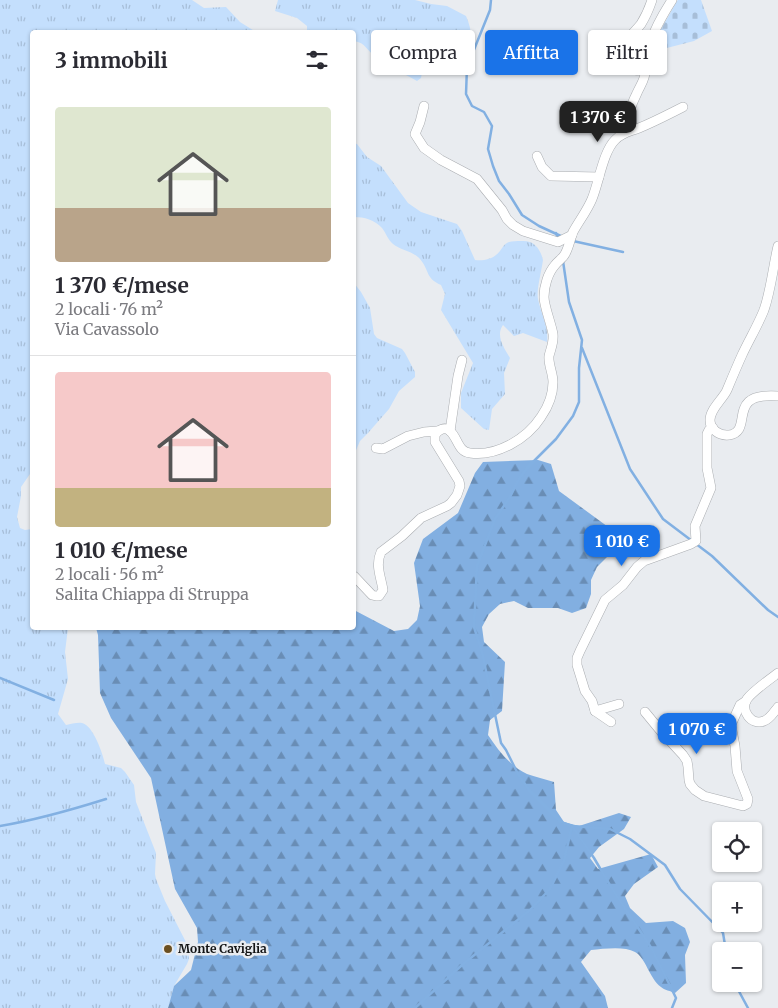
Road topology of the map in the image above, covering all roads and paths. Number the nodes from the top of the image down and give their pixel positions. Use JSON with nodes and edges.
{"nodes":[{"id":1,"x":652,"y":0,"type":"edge"},
{"id":2,"x":672,"y":0,"type":"edge"},
{"id":3,"x":636,"y":30,"type":"edge"},
{"id":4,"x":655,"y":30,"type":"edge"},
{"id":5,"x":646,"y":75,"type":"edge"},
{"id":6,"x":424,"y":106,"type":"dead end"},
{"id":7,"x":683,"y":107,"type":"dead end"},
{"id":8,"x":628,"y":131,"type":"junction"},
{"id":9,"x":537,"y":156,"type":"dead end"},
{"id":10,"x":599,"y":177,"type":"junction"},
{"id":11,"x":572,"y":235,"type":"junction"},
{"id":12,"x":778,"y":246,"type":"edge"},
{"id":13,"x":462,"y":360,"type":"dead end"},
{"id":14,"x":778,"y":396,"type":"edge"},
{"id":15,"x":713,"y":428,"type":"junction"},
{"id":16,"x":437,"y":431,"type":"junction"},
{"id":17,"x":450,"y":431,"type":"junction"},
{"id":18,"x":376,"y":448,"type":"dead end"},
{"id":19,"x":356,"y":578,"type":"edge"},
{"id":20,"x":778,"y":673,"type":"edge"},
{"id":21,"x":746,"y":702,"type":"junction"},
{"id":22,"x":618,"y":704,"type":"dead end"},
{"id":23,"x":778,"y":708,"type":"edge"},
{"id":24,"x":595,"y":711,"type":"junction"},
{"id":25,"x":645,"y":712,"type":"dead end"},
{"id":26,"x":611,"y":722,"type":"dead end"}],
"edges":[{"from":1,"to":3,"type":"street"},
{"from":2,"to":4,"type":"street"},
{"from":5,"to":8,"type":"street"},
{"from":6,"to":11,"type":"street"},
{"from":7,"to":8,"type":"street"},
{"from":8,"to":10,"type":"street"},
{"from":9,"to":10,"type":"street"},
{"from":10,"to":11,"type":"street"},
{"from":11,"to":17,"type":"street"},
{"from":12,"to":15,"type":"street"},
{"from":13,"to":17,"type":"street"},
{"from":14,"to":15,"type":"street"},
{"from":15,"to":24,"type":"street"},
{"from":16,"to":17,"type":"street"},
{"from":16,"to":18,"type":"street"},
{"from":16,"to":19,"type":"street"},
{"from":20,"to":21,"type":"street"},
{"from":21,"to":23,"type":"street"},
{"from":21,"to":25,"type":"street"},
{"from":22,"to":24,"type":"street"},
{"from":24,"to":26,"type":"street"}]}
